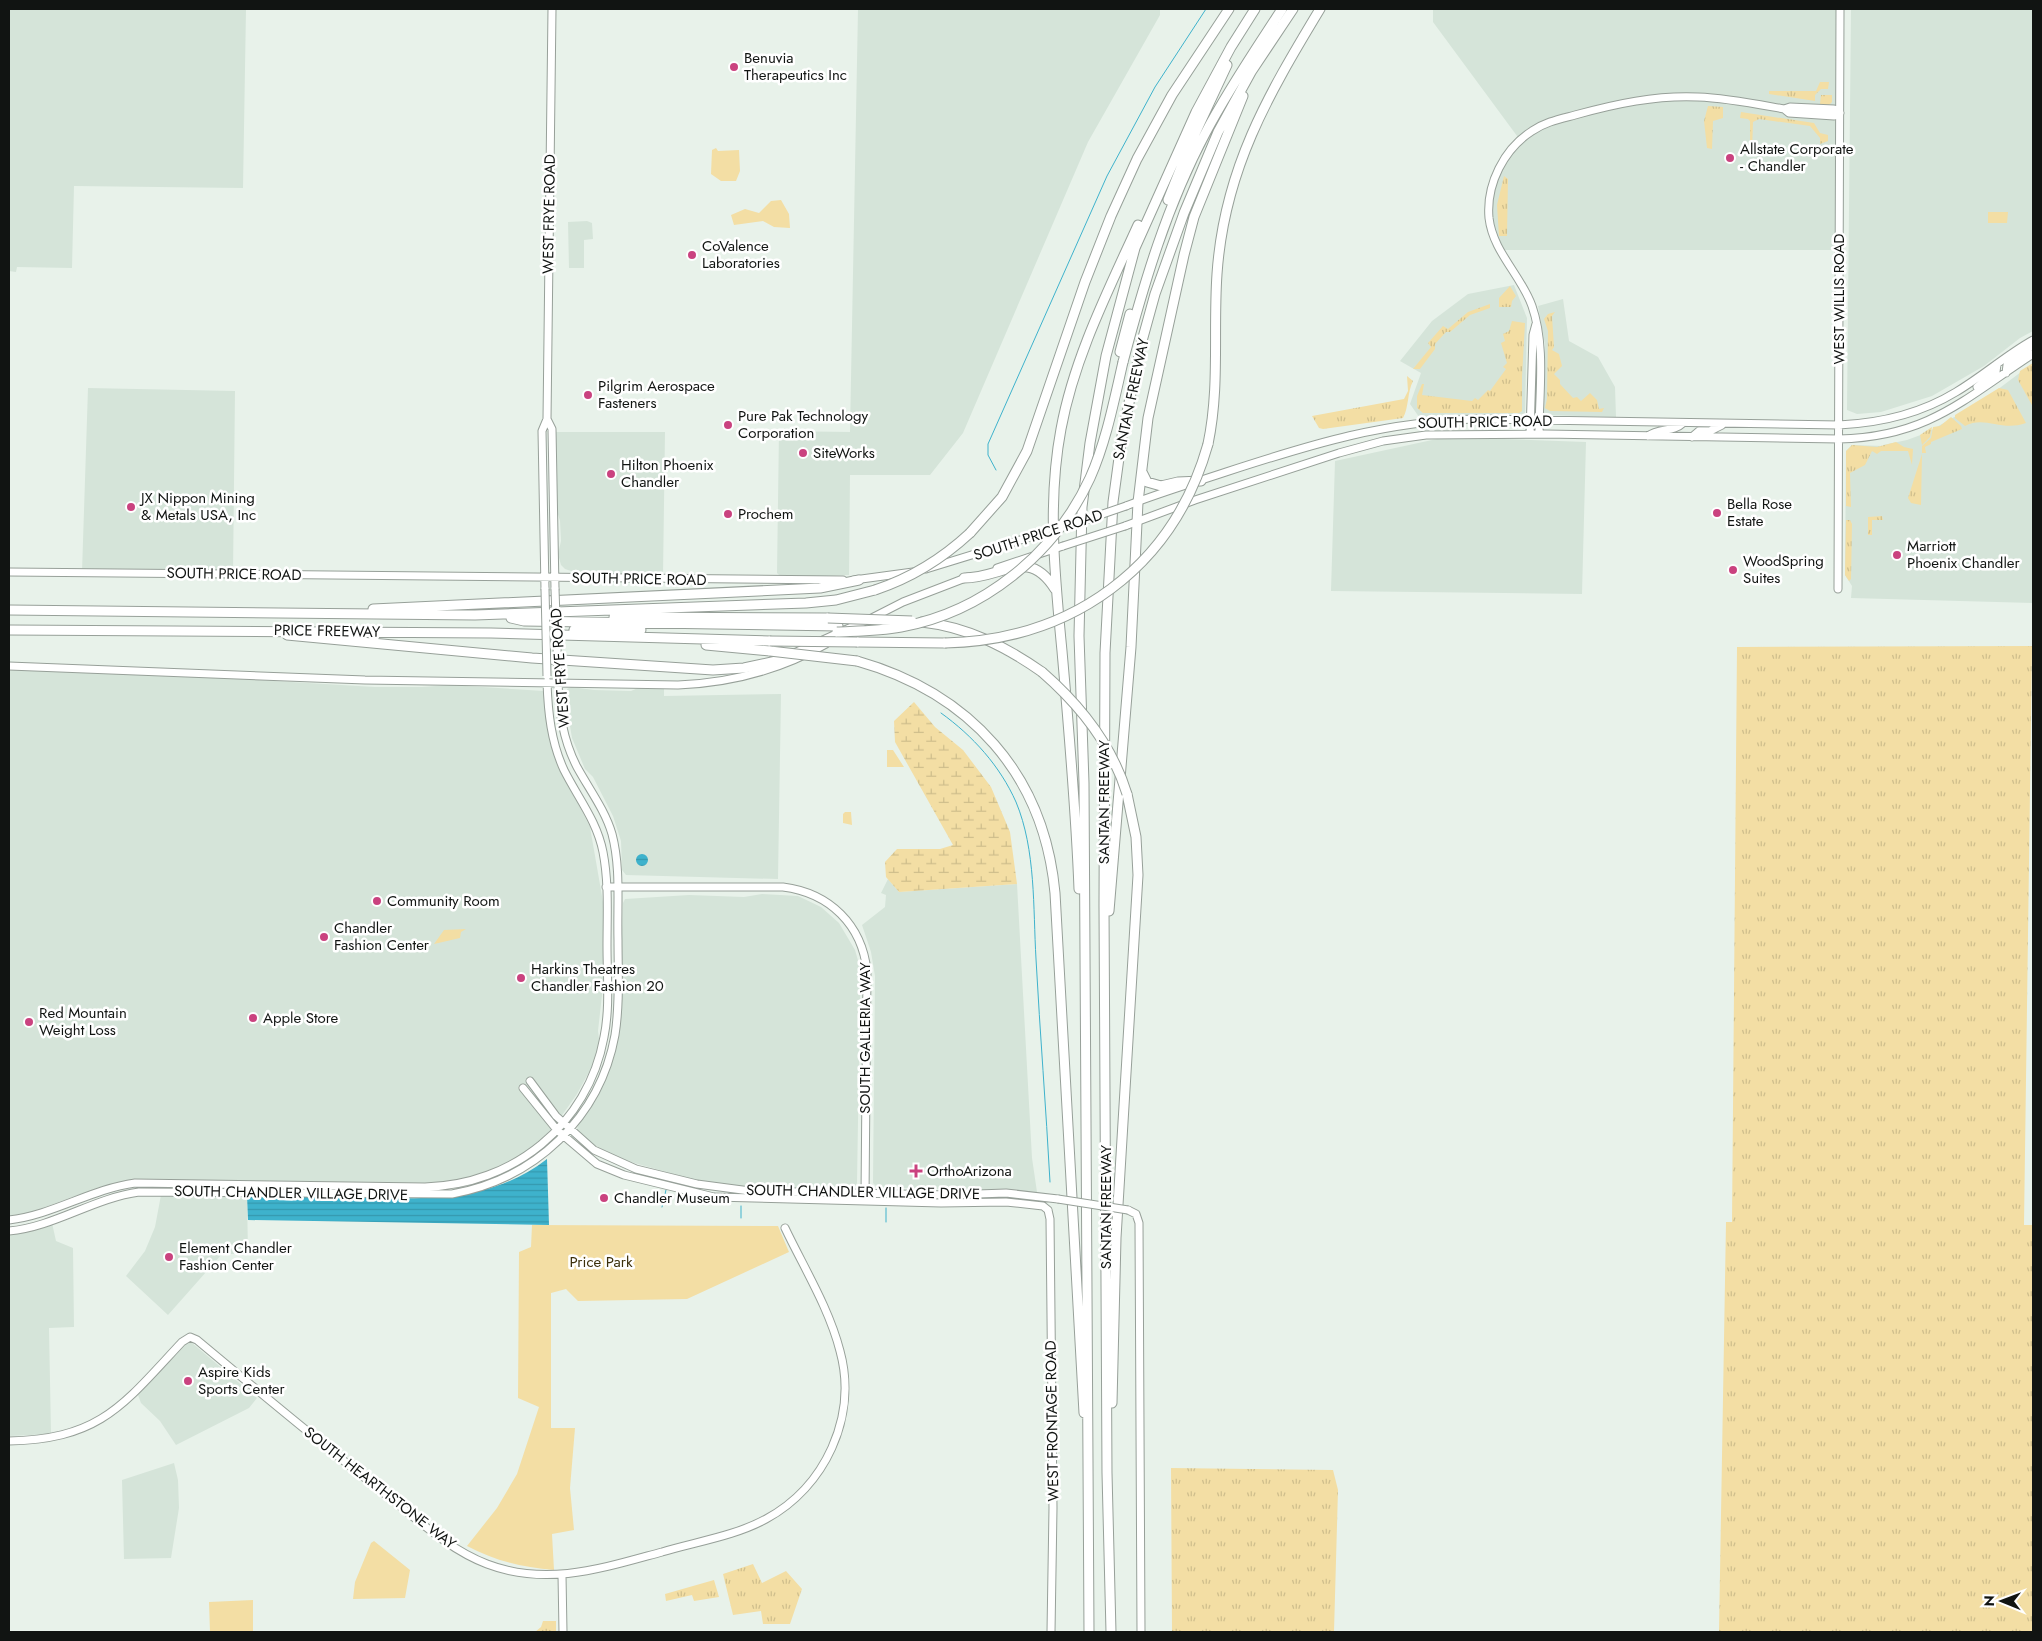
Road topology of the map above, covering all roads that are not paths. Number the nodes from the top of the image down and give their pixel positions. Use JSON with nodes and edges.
{"nodes":[{"id":1,"x":552,"y":9,"type":"edge"},
{"id":2,"x":1229,"y":9,"type":"edge"},
{"id":3,"x":1255,"y":9,"type":"edge"},
{"id":4,"x":1282,"y":9,"type":"edge"},
{"id":5,"x":1293,"y":9,"type":"edge"},
{"id":6,"x":1320,"y":9,"type":"edge"},
{"id":7,"x":1840,"y":9,"type":"edge"},
{"id":8,"x":1249,"y":18,"type":"junction"},
{"id":9,"x":1251,"y":72,"type":"junction"},
{"id":10,"x":1196,"y":112,"type":"junction"},
{"id":11,"x":1840,"y":113,"type":"junction"},
{"id":12,"x":1536,"y":324,"type":"junction"},
{"id":13,"x":2033,"y":340,"type":"edge"},
{"id":14,"x":2033,"y":345,"type":"edge"},
{"id":15,"x":2033,"y":354,"type":"edge"},
{"id":16,"x":1120,"y":361,"type":"junction"},
{"id":17,"x":1997,"y":364,"type":"junction"},
{"id":18,"x":2006,"y":372,"type":"junction"},
{"id":19,"x":1959,"y":405,"type":"junction"},
{"id":20,"x":547,"y":419,"type":"junction"},
{"id":21,"x":1530,"y":420,"type":"junction"},
{"id":22,"x":1539,"y":420,"type":"junction"},
{"id":23,"x":1683,"y":423,"type":"junction"},
{"id":24,"x":1725,"y":424,"type":"junction"},
{"id":25,"x":1839,"y":425,"type":"junction"},
{"id":26,"x":1530,"y":434,"type":"junction"},
{"id":27,"x":1539,"y":434,"type":"junction"},
{"id":28,"x":1648,"y":436,"type":"junction"},
{"id":29,"x":1692,"y":436,"type":"junction"},
{"id":30,"x":1839,"y":439,"type":"junction"},
{"id":31,"x":1142,"y":464,"type":"junction"},
{"id":32,"x":1201,"y":481,"type":"junction"},
{"id":33,"x":1138,"y":502,"type":"junction"},
{"id":34,"x":544,"y":511,"type":"junction"},
{"id":35,"x":553,"y":511,"type":"junction"},
{"id":36,"x":1136,"y":522,"type":"junction"},
{"id":37,"x":1053,"y":530,"type":"junction"},
{"id":38,"x":1053,"y":549,"type":"junction"},
{"id":39,"x":9,"y":572,"type":"edge"},
{"id":40,"x":545,"y":577,"type":"junction"},
{"id":41,"x":555,"y":577,"type":"junction"},
{"id":42,"x":964,"y":578,"type":"junction"},
{"id":43,"x":859,"y":580,"type":"junction"},
{"id":44,"x":1838,"y":589,"type":"dead end"},
{"id":45,"x":1056,"y":591,"type":"junction"},
{"id":46,"x":9,"y":610,"type":"edge"},
{"id":47,"x":283,"y":612,"type":"junction"},
{"id":48,"x":491,"y":615,"type":"junction"},
{"id":49,"x":856,"y":626,"type":"junction"},
{"id":50,"x":837,"y":629,"type":"junction"},
{"id":51,"x":9,"y":630,"type":"edge"},
{"id":52,"x":252,"y":630,"type":"junction"},
{"id":53,"x":492,"y":633,"type":"junction"},
{"id":54,"x":646,"y":638,"type":"junction"},
{"id":55,"x":9,"y":666,"type":"edge"},
{"id":56,"x":558,"y":681,"type":"junction"},
{"id":57,"x":547,"y":685,"type":"junction"},
{"id":58,"x":606,"y":887,"type":"junction"},
{"id":59,"x":618,"y":887,"type":"junction"},
{"id":60,"x":1105,"y":971,"type":"junction"},
{"id":61,"x":1085,"y":1006,"type":"junction"},
{"id":62,"x":530,"y":1081,"type":"dead end"},
{"id":63,"x":523,"y":1088,"type":"dead end"},
{"id":64,"x":560,"y":1127,"type":"junction"},
{"id":65,"x":567,"y":1133,"type":"junction"},
{"id":66,"x":865,"y":1193,"type":"junction"},
{"id":67,"x":1058,"y":1199,"type":"junction"},
{"id":68,"x":865,"y":1202,"type":"junction"},
{"id":69,"x":1048,"y":1210,"type":"junction"},
{"id":70,"x":10,"y":1220,"type":"edge"},
{"id":71,"x":785,"y":1228,"type":"dead end"},
{"id":72,"x":12,"y":1230,"type":"edge"},
{"id":73,"x":9,"y":1441,"type":"edge"},
{"id":74,"x":1088,"y":1475,"type":"junction"},
{"id":75,"x":1110,"y":1546,"type":"junction"},
{"id":76,"x":562,"y":1575,"type":"junction"},
{"id":77,"x":563,"y":1632,"type":"edge"},
{"id":78,"x":1051,"y":1632,"type":"edge"},
{"id":79,"x":1089,"y":1632,"type":"edge"},
{"id":80,"x":1111,"y":1632,"type":"edge"},
{"id":81,"x":1141,"y":1632,"type":"edge"}],
"edges":[{"from":1,"to":20,"type":"street","name":"WEST FRYE ROAD"},
{"from":2,"to":48,"type":"highway","bridge":true},
{"from":3,"to":8,"type":"highway","name":"SANTAN FREEWAY"},
{"from":4,"to":16,"type":"highway"},
{"from":5,"to":9,"type":"highway","name":"SANTAN FREEWAY"},
{"from":6,"to":54,"type":"highway","bridge":true},
{"from":7,"to":11,"type":"street","name":"WEST WILLIS ROAD"},
{"from":8,"to":10,"type":"highway","name":"SANTAN FREEWAY"},
{"from":8,"to":16,"type":"highway"},
{"from":9,"to":31,"type":"highway"},
{"from":9,"to":60,"type":"highway","name":"SANTAN FREEWAY"},
{"from":10,"to":37,"type":"highway"},
{"from":10,"to":61,"type":"highway","name":"SANTAN FREEWAY"},
{"from":11,"to":12,"type":"street"},
{"from":11,"to":25,"type":"street","name":"WEST WILLIS ROAD"},
{"from":12,"to":21,"type":"street"},
{"from":12,"to":22,"type":"street"},
{"from":13,"to":17,"type":"street","name":"SOUTH PRICE ROAD"},
{"from":14,"to":18,"type":"street"},
{"from":15,"to":18,"type":"street","name":"SOUTH PRICE ROAD"},
{"from":16,"to":50,"type":"highway","bridge":true},
{"from":17,"to":19,"type":"street"},
{"from":17,"to":25,"type":"street","name":"SOUTH PRICE ROAD"},
{"from":18,"to":19,"type":"street","name":"SOUTH PRICE ROAD"},
{"from":19,"to":30,"type":"street","name":"SOUTH PRICE ROAD"},
{"from":20,"to":34,"type":"street","name":"WEST FRYE ROAD"},
{"from":20,"to":35,"type":"street","name":"WEST FRYE ROAD"},
{"from":21,"to":22,"type":"street","name":"SOUTH PRICE ROAD"},
{"from":21,"to":26,"type":"street"},
{"from":21,"to":32,"type":"street","name":"SOUTH PRICE ROAD"},
{"from":22,"to":23,"type":"street","name":"SOUTH PRICE ROAD"},
{"from":22,"to":27,"type":"street"},
{"from":23,"to":24,"type":"street","name":"SOUTH PRICE ROAD"},
{"from":23,"to":28,"type":"street"},
{"from":24,"to":25,"type":"street","name":"SOUTH PRICE ROAD"},
{"from":24,"to":29,"type":"street"},
{"from":25,"to":30,"type":"street","name":"WEST WILLIS ROAD"},
{"from":26,"to":27,"type":"street","name":"SOUTH PRICE ROAD"},
{"from":26,"to":36,"type":"street","name":"SOUTH PRICE ROAD"},
{"from":27,"to":28,"type":"street","name":"SOUTH PRICE ROAD"},
{"from":28,"to":29,"type":"street","name":"SOUTH PRICE ROAD"},
{"from":29,"to":30,"type":"street","name":"SOUTH PRICE ROAD"},
{"from":30,"to":44,"type":"street","name":"WEST WILLIS ROAD"},
{"from":31,"to":32,"type":"highway"},
{"from":31,"to":33,"type":"highway"},
{"from":32,"to":33,"type":"street","name":"SOUTH PRICE ROAD"},
{"from":33,"to":36,"type":"highway"},
{"from":33,"to":37,"type":"street","name":"SOUTH PRICE ROAD","bridge":true},
{"from":34,"to":35,"type":"street"},
{"from":34,"to":40,"type":"street","name":"WEST FRYE ROAD"},
{"from":35,"to":41,"type":"street","name":"WEST FRYE ROAD"},
{"from":36,"to":38,"type":"street","name":"SOUTH PRICE ROAD","bridge":true},
{"from":36,"to":60,"type":"highway"},
{"from":37,"to":38,"type":"highway"},
{"from":37,"to":43,"type":"street","name":"SOUTH PRICE ROAD"},
{"from":38,"to":42,"type":"street","name":"SOUTH PRICE ROAD"},
{"from":38,"to":45,"type":"highway"},
{"from":39,"to":40,"type":"street","name":"SOUTH PRICE ROAD"},
{"from":40,"to":41,"type":"street","name":"SOUTH PRICE ROAD"},
{"from":40,"to":57,"type":"street","name":"WEST FRYE ROAD","bridge":true},
{"from":41,"to":43,"type":"street","name":"SOUTH PRICE ROAD"},
{"from":41,"to":56,"type":"street","name":"WEST FRYE ROAD","bridge":true},
{"from":42,"to":45,"type":"highway"},
{"from":42,"to":49,"type":"street","name":"SOUTH PRICE ROAD"},
{"from":43,"to":47,"type":"highway"},
{"from":45,"to":61,"type":"highway"},
{"from":46,"to":47,"type":"highway","name":"PRICE FREEWAY"},
{"from":47,"to":48,"type":"highway","name":"PRICE FREEWAY"},
{"from":48,"to":50,"type":"highway"},
{"from":48,"to":75,"type":"highway","bridge":true},
{"from":49,"to":52,"type":"highway"},
{"from":49,"to":56,"type":"street","name":"SOUTH PRICE ROAD"},
{"from":50,"to":53,"type":"highway"},
{"from":51,"to":52,"type":"highway","name":"PRICE FREEWAY"},
{"from":52,"to":53,"type":"highway","name":"PRICE FREEWAY"},
{"from":53,"to":54,"type":"highway","name":"PRICE FREEWAY"},
{"from":54,"to":74,"type":"highway","bridge":true},
{"from":55,"to":57,"type":"street","name":"SOUTH PRICE ROAD"},
{"from":56,"to":57,"type":"street","name":"SOUTH PRICE ROAD"},
{"from":56,"to":59,"type":"street","name":"WEST FRYE ROAD"},
{"from":57,"to":58,"type":"street","name":"WEST FRYE ROAD"},
{"from":58,"to":59,"type":"street","name":"SOUTH GALLERIA WAY"},
{"from":58,"to":64,"type":"street","name":"WEST FRYE ROAD"},
{"from":59,"to":65,"type":"street","name":"WEST FRYE ROAD"},
{"from":59,"to":66,"type":"street","name":"SOUTH GALLERIA WAY"},
{"from":60,"to":75,"type":"highway","name":"SANTAN FREEWAY"},
{"from":61,"to":74,"type":"highway","name":"SANTAN FREEWAY"},
{"from":62,"to":64,"type":"street","name":"SOUTH CHANDLER VILLAGE DRIVE"},
{"from":63,"to":64,"type":"street","name":"SOUTH CHANDLER VILLAGE DRIVE"},
{"from":64,"to":65,"type":"street","name":"SOUTH CHANDLER VILLAGE DRIVE"},
{"from":64,"to":70,"type":"street","name":"SOUTH CHANDLER VILLAGE DRIVE"},
{"from":65,"to":66,"type":"street","name":"SOUTH CHANDLER VILLAGE DRIVE"},
{"from":65,"to":68,"type":"street","name":"SOUTH CHANDLER VILLAGE DRIVE"},
{"from":65,"to":72,"type":"street","name":"SOUTH CHANDLER VILLAGE DRIVE"},
{"from":66,"to":67,"type":"street","name":"SOUTH CHANDLER VILLAGE DRIVE"},
{"from":66,"to":68,"type":"street","name":"SOUTH GALLERIA WAY"},
{"from":67,"to":69,"type":"street"},
{"from":67,"to":81,"type":"street","name":"SOUTH CHANDLER VILLAGE DRIVE","bridge":true},
{"from":68,"to":69,"type":"street","name":"SOUTH CHANDLER VILLAGE DRIVE"},
{"from":69,"to":78,"type":"street","name":"WEST FRONTAGE ROAD"},
{"from":70,"to":72,"type":"street"},
{"from":71,"to":76,"type":"street","name":"SOUTH HEARTHSTONE WAY"},
{"from":73,"to":76,"type":"street","name":"SOUTH HEARTHSTONE WAY"},
{"from":74,"to":79,"type":"highway","name":"SANTAN FREEWAY"},
{"from":75,"to":80,"type":"highway","name":"SANTAN FREEWAY"},
{"from":76,"to":77,"type":"street"}]}
